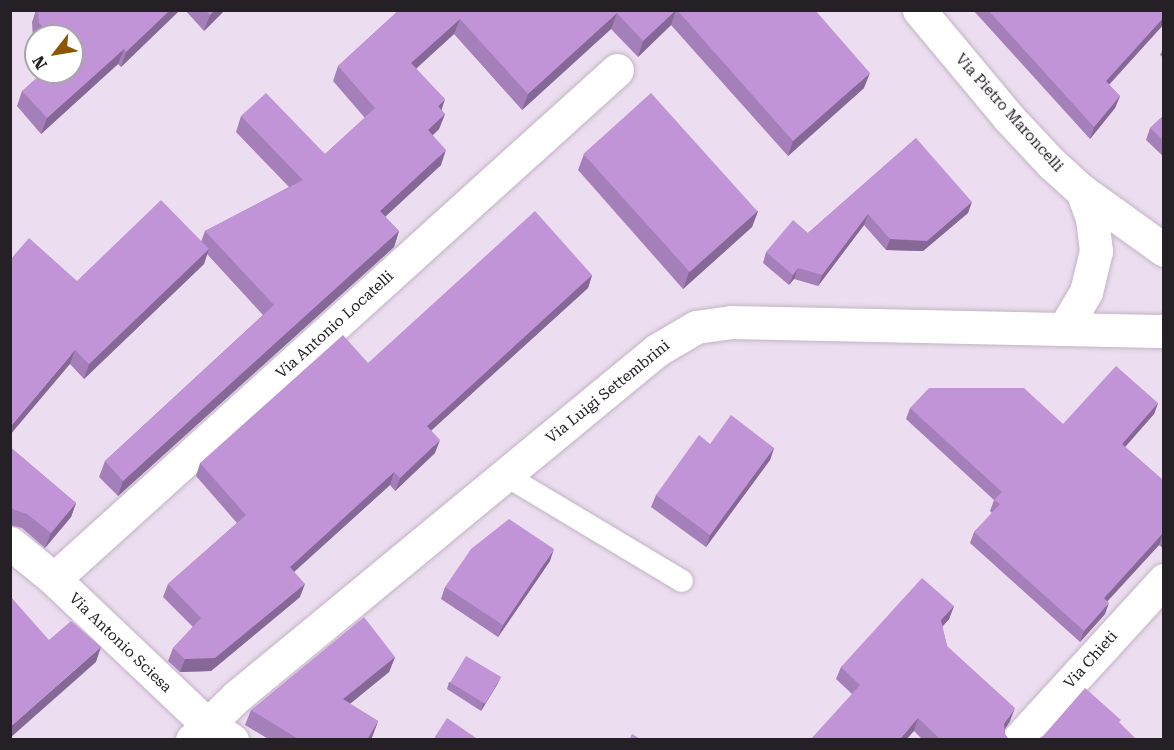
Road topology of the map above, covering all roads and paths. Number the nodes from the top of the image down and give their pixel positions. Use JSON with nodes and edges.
{"nodes":[{"id":1,"x":919,"y":10,"type":"edge"},
{"id":2,"x":617,"y":70,"type":"dead end"},
{"id":3,"x":1082,"y":191,"type":"junction"},
{"id":4,"x":1164,"y":250,"type":"edge"},
{"id":5,"x":1064,"y":329,"type":"junction"},
{"id":6,"x":1164,"y":331,"type":"edge"},
{"id":7,"x":505,"y":475,"type":"junction"},
{"id":8,"x":10,"y":543,"type":"edge"},
{"id":9,"x":54,"y":579,"type":"junction"},
{"id":10,"x":1164,"y":580,"type":"edge"},
{"id":11,"x":682,"y":581,"type":"dead end"},
{"id":12,"x":211,"y":734,"type":"edge"},
{"id":13,"x":1018,"y":740,"type":"edge"}],
"edges":[{"from":1,"to":3,"type":"street","name":"Via Pietro Maroncelli"},
{"from":2,"to":9,"type":"street","name":"Via Antonio Locatelli"},
{"from":3,"to":4,"type":"street","name":"Via Pietro Maroncelli"},
{"from":3,"to":5,"type":"street"},
{"from":5,"to":6,"type":"street","name":"Via Luigi Settembrini"},
{"from":5,"to":7,"type":"street","name":"Via Luigi Settembrini"},
{"from":7,"to":11,"type":"lane"},
{"from":7,"to":12,"type":"street","name":"Via Luigi Settembrini"},
{"from":8,"to":9,"type":"street","name":"Via Antonio Sciesa"},
{"from":9,"to":12,"type":"street","name":"Via Antonio Sciesa"},
{"from":10,"to":13,"type":"street","name":"Via Chieti"}]}
